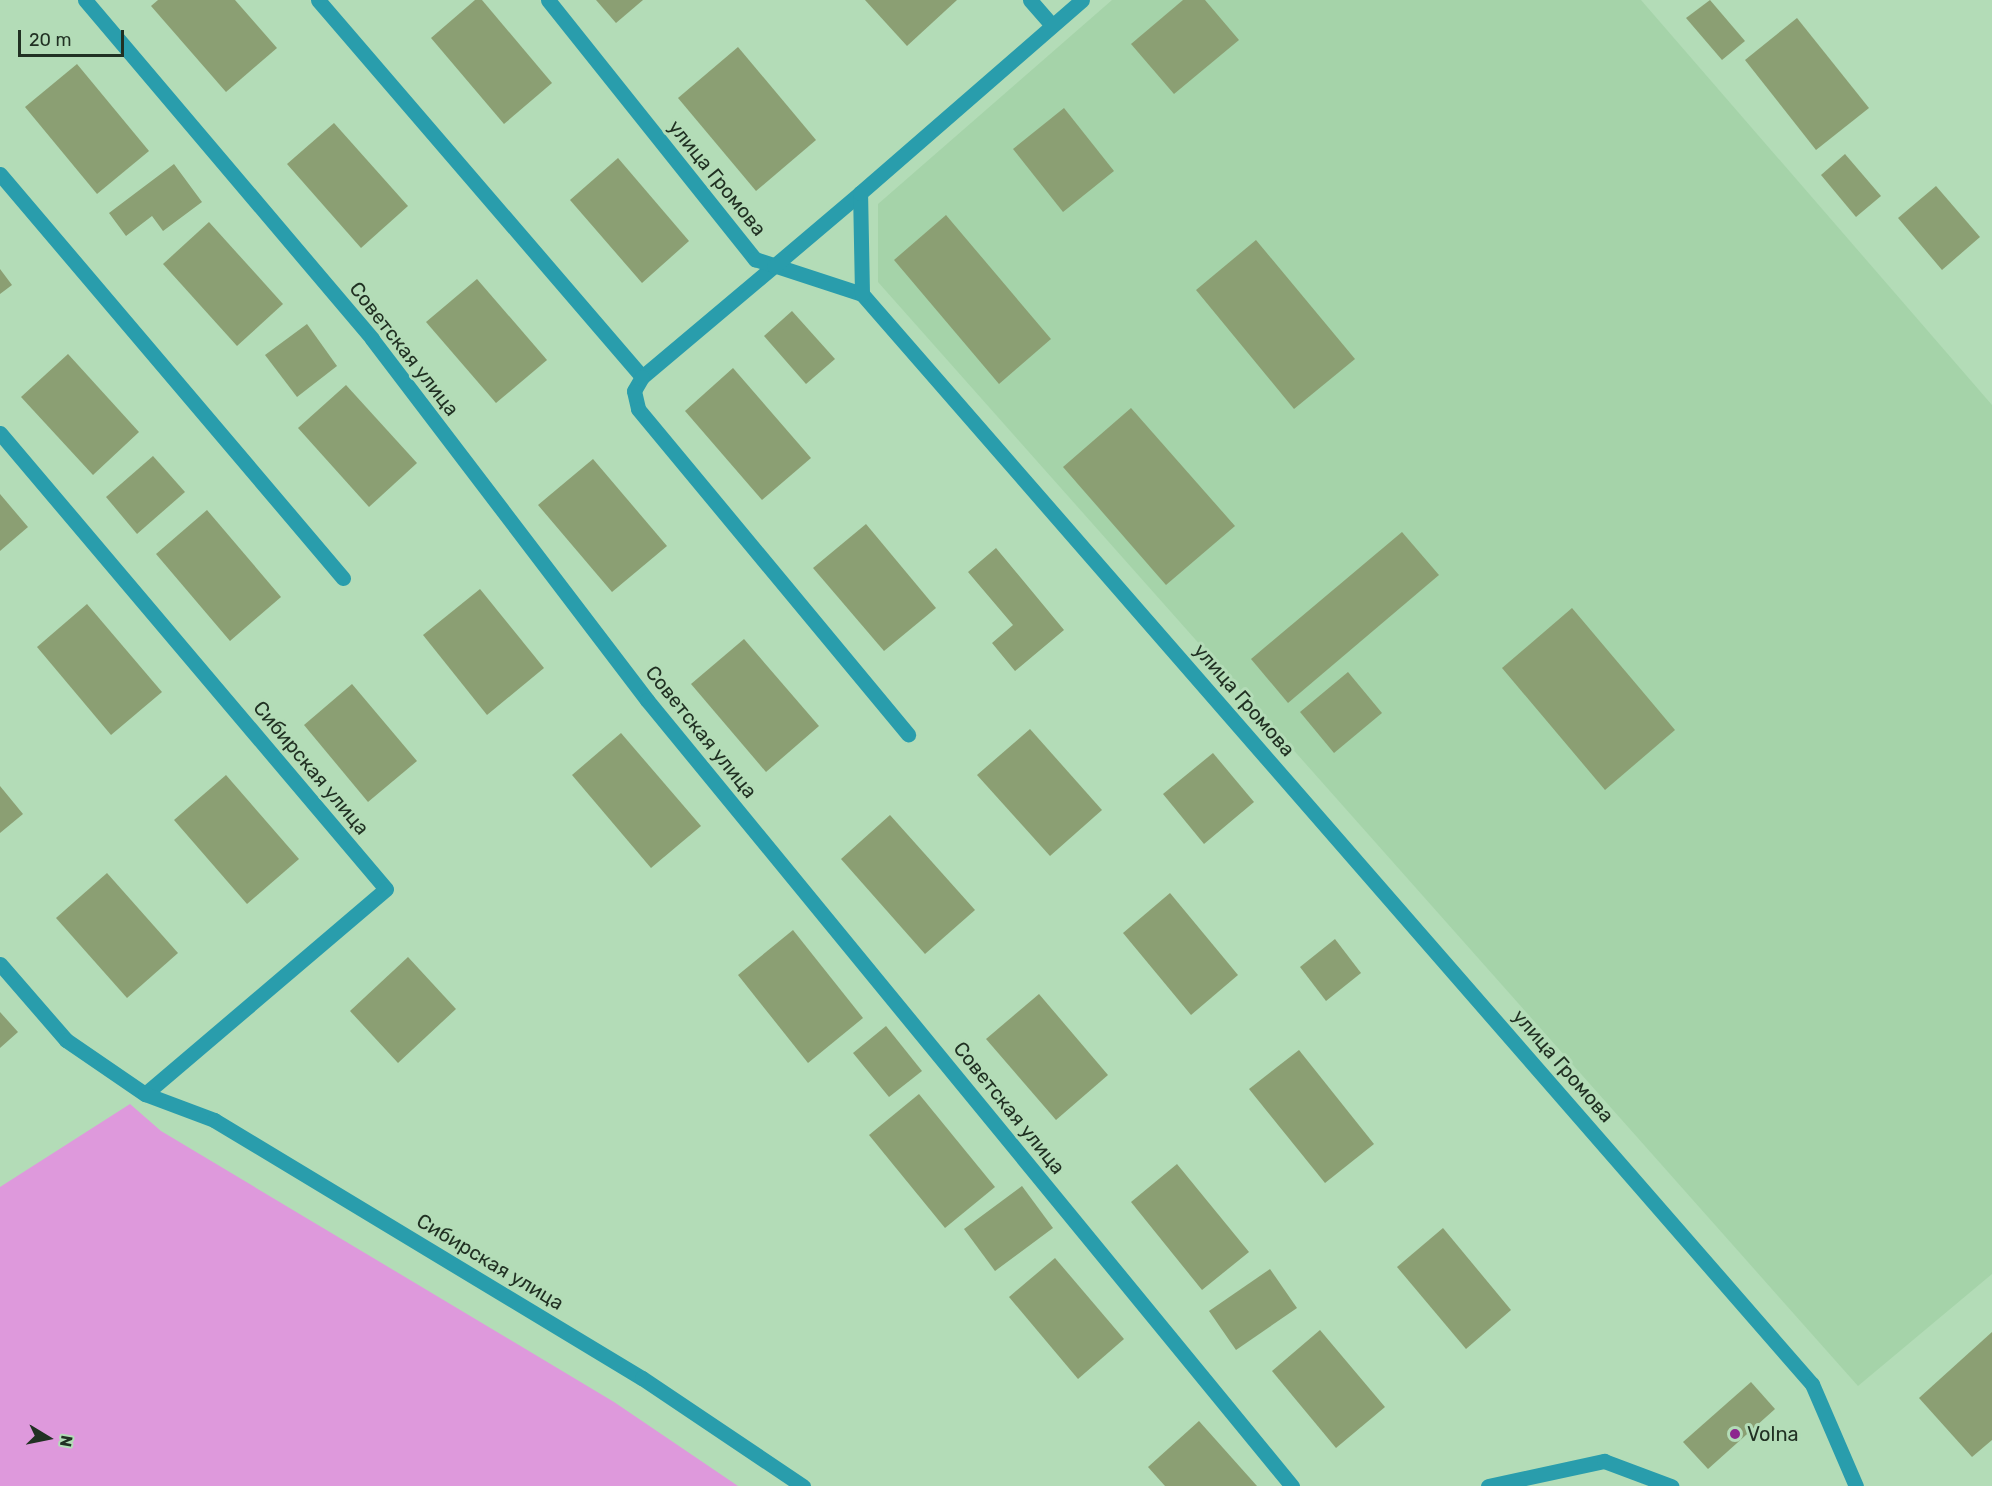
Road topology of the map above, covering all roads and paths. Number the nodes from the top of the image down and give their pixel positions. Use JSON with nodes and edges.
{"nodes":[{"id":1,"x":85,"y":0,"type":"edge"},
{"id":2,"x":318,"y":0,"type":"edge"},
{"id":3,"x":548,"y":0,"type":"edge"},
{"id":4,"x":1030,"y":0,"type":"edge"},
{"id":5,"x":1082,"y":0,"type":"edge"},
{"id":6,"x":1053,"y":25,"type":"junction"},
{"id":7,"x":0,"y":174,"type":"edge"},
{"id":8,"x":860,"y":193,"type":"junction"},
{"id":9,"x":774,"y":266,"type":"junction"},
{"id":10,"x":862,"y":294,"type":"junction"},
{"id":11,"x":642,"y":377,"type":"junction"},
{"id":12,"x":0,"y":434,"type":"edge"},
{"id":13,"x":343,"y":578,"type":"dead end"},
{"id":14,"x":908,"y":734,"type":"dead end"},
{"id":15,"x":0,"y":964,"type":"edge"},
{"id":16,"x":145,"y":1094,"type":"junction"},
{"id":17,"x":803,"y":1486,"type":"edge"},
{"id":18,"x":1292,"y":1486,"type":"edge"},
{"id":19,"x":1488,"y":1486,"type":"edge"},
{"id":20,"x":1671,"y":1486,"type":"edge"},
{"id":21,"x":1856,"y":1486,"type":"edge"}],
"edges":[{"from":1,"to":18,"type":"street","name":"Советская улица"},
{"from":2,"to":11,"type":"street"},
{"from":3,"to":9,"type":"street","name":"улица Громова"},
{"from":4,"to":6,"type":"street"},
{"from":5,"to":6,"type":"street"},
{"from":6,"to":8,"type":"street"},
{"from":7,"to":13,"type":"street"},
{"from":8,"to":9,"type":"street"},
{"from":8,"to":10,"type":"street"},
{"from":9,"to":10,"type":"street","name":"улица Громова"},
{"from":9,"to":11,"type":"street"},
{"from":10,"to":21,"type":"street","name":"улица Громова"},
{"from":11,"to":14,"type":"street"},
{"from":12,"to":16,"type":"street","name":"Сибирская улица"},
{"from":15,"to":16,"type":"street","name":"Сибирская улица"},
{"from":16,"to":17,"type":"street","name":"Сибирская улица"},
{"from":19,"to":20,"type":"street"}]}
